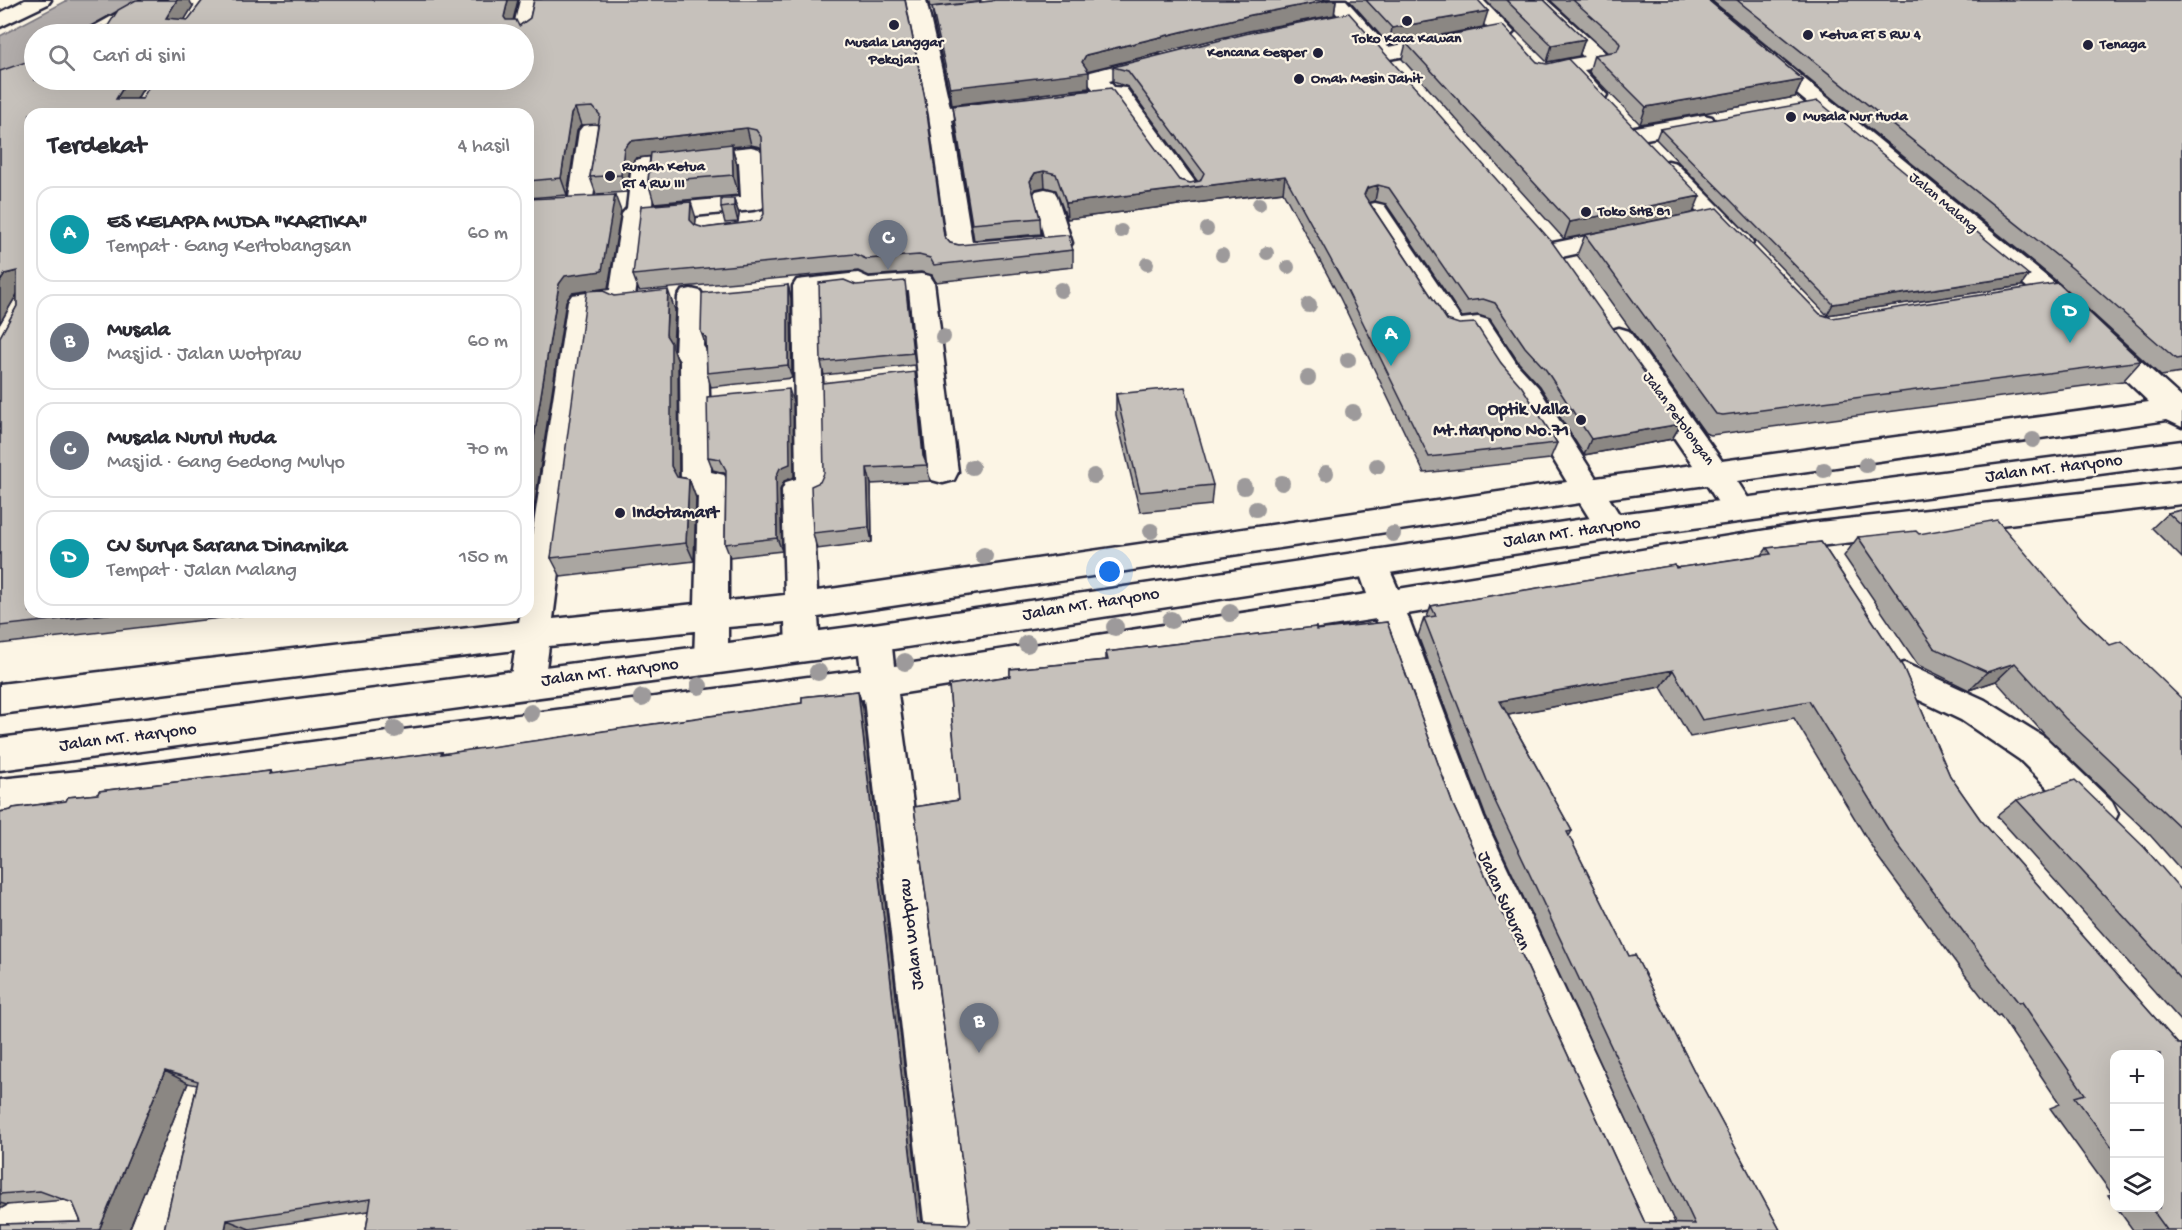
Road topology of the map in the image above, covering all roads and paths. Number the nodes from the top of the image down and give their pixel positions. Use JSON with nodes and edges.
{"nodes":[{"id":1,"x":41,"y":0,"type":"edge"},
{"id":2,"x":156,"y":0,"type":"edge"},
{"id":3,"x":530,"y":0,"type":"edge"},
{"id":4,"x":1335,"y":0,"type":"edge"},
{"id":5,"x":1471,"y":0,"type":"edge"},
{"id":6,"x":1535,"y":0,"type":"edge"},
{"id":7,"x":1695,"y":0,"type":"edge"},
{"id":8,"x":925,"y":10,"type":"edge"},
{"id":9,"x":1353,"y":19,"type":"junction"},
{"id":10,"x":0,"y":21,"type":"edge"},
{"id":11,"x":112,"y":24,"type":"edge"},
{"id":12,"x":525,"y":24,"type":"edge"},
{"id":13,"x":1323,"y":24,"type":"edge"},
{"id":14,"x":1173,"y":58,"type":"edge"},
{"id":15,"x":1109,"y":95,"type":"junction"},
{"id":16,"x":1819,"y":102,"type":"junction"},
{"id":17,"x":1046,"y":103,"type":"edge"},
{"id":18,"x":1023,"y":106,"type":"edge"},
{"id":19,"x":1785,"y":108,"type":"edge"},
{"id":20,"x":940,"y":115,"type":"junction"},
{"id":21,"x":1729,"y":118,"type":"edge"},
{"id":22,"x":1621,"y":120,"type":"junction"},
{"id":23,"x":591,"y":131,"type":"dead end"},
{"id":24,"x":1189,"y":190,"type":"edge"},
{"id":25,"x":1044,"y":196,"type":"dead end"},
{"id":26,"x":753,"y":203,"type":"junction"},
{"id":27,"x":640,"y":208,"type":"junction"},
{"id":28,"x":711,"y":208,"type":"junction"},
{"id":29,"x":1375,"y":210,"type":"edge"},
{"id":30,"x":1716,"y":217,"type":"junction"},
{"id":31,"x":1683,"y":224,"type":"edge"},
{"id":32,"x":753,"y":231,"type":"edge"},
{"id":33,"x":1650,"y":231,"type":"edge"},
{"id":34,"x":710,"y":235,"type":"edge"},
{"id":35,"x":1556,"y":251,"type":"edge"},
{"id":36,"x":1756,"y":259,"type":"edge"},
{"id":37,"x":2049,"y":292,"type":"junction"},
{"id":38,"x":2015,"y":297,"type":"edge"},
{"id":39,"x":668,"y":298,"type":"junction"},
{"id":40,"x":1605,"y":318,"type":"edge"},
{"id":41,"x":2179,"y":412,"type":"edge"},
{"id":42,"x":2180,"y":454,"type":"edge"},
{"id":43,"x":943,"y":472,"type":"dead end"},
{"id":44,"x":1716,"y":473,"type":"junction"},
{"id":45,"x":1589,"y":490,"type":"junction"},
{"id":46,"x":2182,"y":493,"type":"edge"},
{"id":47,"x":1788,"y":504,"type":"junction"},
{"id":48,"x":1741,"y":510,"type":"junction"},
{"id":49,"x":1611,"y":527,"type":"junction"},
{"id":50,"x":1820,"y":549,"type":"junction"},
{"id":51,"x":1371,"y":563,"type":"junction"},
{"id":52,"x":1388,"y":604,"type":"junction"},
{"id":53,"x":800,"y":607,"type":"junction"},
{"id":54,"x":710,"y":616,"type":"junction"},
{"id":55,"x":534,"y":634,"type":"junction"},
{"id":56,"x":874,"y":638,"type":"junction"},
{"id":57,"x":803,"y":647,"type":"junction"},
{"id":58,"x":711,"y":660,"type":"junction"},
{"id":59,"x":881,"y":682,"type":"junction"},
{"id":60,"x":527,"y":683,"type":"junction"},
{"id":61,"x":0,"y":699,"type":"edge"},
{"id":62,"x":1922,"y":719,"type":"edge"},
{"id":63,"x":143,"y":737,"type":"junction"},
{"id":64,"x":0,"y":754,"type":"edge"},
{"id":65,"x":129,"y":782,"type":"junction"},
{"id":66,"x":0,"y":795,"type":"edge"},
{"id":67,"x":2127,"y":841,"type":"edge"},
{"id":68,"x":948,"y":1230,"type":"edge"},
{"id":69,"x":1655,"y":1230,"type":"edge"}],
"edges":[{"from":1,"to":10,"type":"street"},
{"from":2,"to":11,"type":"street"},
{"from":3,"to":12,"type":"street"},
{"from":4,"to":9,"type":"street"},
{"from":5,"to":9,"type":"street"},
{"from":6,"to":22,"type":"street"},
{"from":7,"to":16,"type":"street","name":"Jalan Malang"},
{"from":8,"to":20,"type":"street"},
{"from":9,"to":13,"type":"street"},
{"from":14,"to":15,"type":"street"},
{"from":15,"to":17,"type":"street"},
{"from":15,"to":24,"type":"street"},
{"from":16,"to":19,"type":"street"},
{"from":16,"to":37,"type":"street","name":"Jalan Malang"},
{"from":18,"to":20,"type":"street"},
{"from":20,"to":25,"type":"street"},
{"from":21,"to":22,"type":"street"},
{"from":22,"to":30,"type":"street"},
{"from":23,"to":27,"type":"street"},
{"from":26,"to":27,"type":"street"},
{"from":26,"to":28,"type":"street"},
{"from":26,"to":32,"type":"street"},
{"from":27,"to":28,"type":"street"},
{"from":27,"to":39,"type":"street"},
{"from":28,"to":34,"type":"street"},
{"from":29,"to":45,"type":"street"},
{"from":30,"to":31,"type":"street"},
{"from":30,"to":36,"type":"street"},
{"from":33,"to":35,"type":"street"},
{"from":37,"to":38,"type":"street"},
{"from":37,"to":41,"type":"street","name":"Jalan Malang"},
{"from":39,"to":54,"type":"street"},
{"from":39,"to":55,"type":"street"},
{"from":40,"to":44,"type":"street","name":"Jalan Petolongan"},
{"from":41,"to":44,"type":"street"},
{"from":42,"to":47,"type":"street","name":"Jalan MT. Haryono"},
{"from":43,"to":53,"type":"street"},
{"from":44,"to":45,"type":"street"},
{"from":44,"to":48,"type":"street","name":"Jalan Petolongan"},
{"from":45,"to":49,"type":"street"},
{"from":45,"to":53,"type":"street"},
{"from":46,"to":50,"type":"street"},
{"from":47,"to":48,"type":"street","name":"Jalan MT. Haryono"},
{"from":47,"to":50,"type":"street"},
{"from":48,"to":49,"type":"street","name":"Jalan MT. Haryono"},
{"from":49,"to":51,"type":"street","name":"Jalan MT. Haryono"},
{"from":50,"to":52,"type":"street"},
{"from":51,"to":52,"type":"street","name":"Jalan Suburan"},
{"from":51,"to":56,"type":"street","name":"Jalan MT. Haryono"},
{"from":52,"to":59,"type":"street"},
{"from":52,"to":69,"type":"street","name":"Jalan Suburan"},
{"from":53,"to":54,"type":"street"},
{"from":53,"to":57,"type":"street"},
{"from":54,"to":55,"type":"street"},
{"from":54,"to":58,"type":"street"},
{"from":55,"to":60,"type":"street"},
{"from":55,"to":61,"type":"street"},
{"from":56,"to":57,"type":"street","name":"Jalan MT. Haryono"},
{"from":56,"to":59,"type":"street","name":"Jalan Wotprau"},
{"from":57,"to":58,"type":"street","name":"Jalan MT. Haryono"},
{"from":58,"to":60,"type":"street","name":"Jalan MT. Haryono"},
{"from":59,"to":65,"type":"street"},
{"from":59,"to":68,"type":"street","name":"Jalan Wotprau"},
{"from":60,"to":63,"type":"street","name":"Jalan MT. Haryono"},
{"from":62,"to":67,"type":"street"},
{"from":63,"to":64,"type":"street","name":"Jalan MT. Haryono"},
{"from":63,"to":65,"type":"street"},
{"from":65,"to":66,"type":"street"}]}
